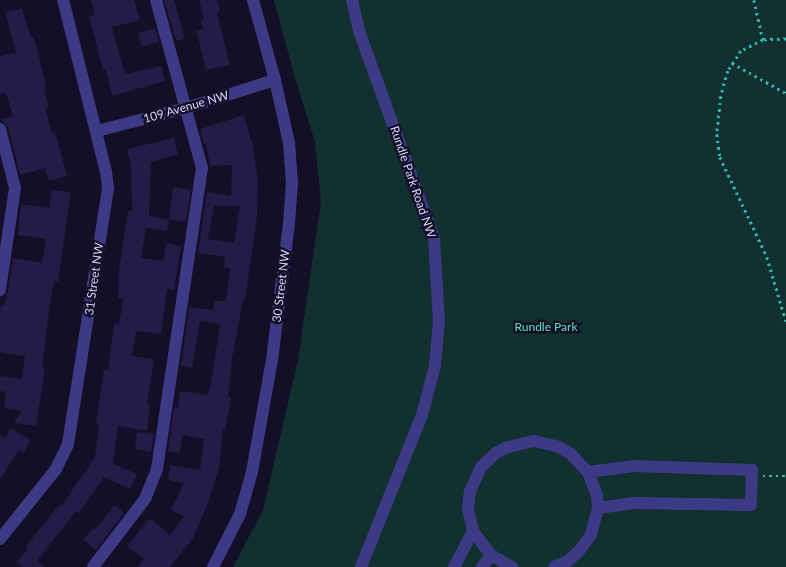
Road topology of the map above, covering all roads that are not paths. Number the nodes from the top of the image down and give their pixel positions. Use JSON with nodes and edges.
{"nodes":[{"id":1,"x":62,"y":0,"type":"edge"},
{"id":2,"x":156,"y":0,"type":"edge"},
{"id":3,"x":253,"y":0,"type":"edge"},
{"id":4,"x":352,"y":0,"type":"edge"},
{"id":5,"x":275,"y":80,"type":"junction"},
{"id":6,"x":186,"y":108,"type":"junction"},
{"id":7,"x":0,"y":129,"type":"edge"},
{"id":8,"x":96,"y":131,"type":"junction"},
{"id":9,"x":0,"y":290,"type":"edge"},
{"id":10,"x":588,"y":472,"type":"junction"},
{"id":11,"x":598,"y":508,"type":"junction"},
{"id":12,"x":473,"y":531,"type":"junction"},
{"id":13,"x":0,"y":539,"type":"edge"},
{"id":14,"x":491,"y":555,"type":"junction"},
{"id":15,"x":93,"y":567,"type":"edge"},
{"id":16,"x":212,"y":567,"type":"edge"},
{"id":17,"x":361,"y":567,"type":"edge"},
{"id":18,"x":454,"y":567,"type":"edge"},
{"id":19,"x":482,"y":567,"type":"edge"},
{"id":20,"x":512,"y":567,"type":"edge"},
{"id":21,"x":554,"y":567,"type":"edge"}],
"edges":[{"from":1,"to":8,"type":"street","name":"31 Street NW"},
{"from":2,"to":6,"type":"street"},
{"from":3,"to":5,"type":"street","name":"30 Street NW"},
{"from":4,"to":17,"type":"street","name":"Rundle Park Road NW"},
{"from":5,"to":6,"type":"street","name":"109 Avenue NW"},
{"from":5,"to":16,"type":"street","name":"30 Street NW"},
{"from":6,"to":8,"type":"street","name":"109 Avenue NW"},
{"from":6,"to":15,"type":"street"},
{"from":7,"to":9,"type":"street"},
{"from":8,"to":13,"type":"street","name":"31 Street NW"},
{"from":10,"to":11,"type":"street"},
{"from":10,"to":11,"type":"street"},
{"from":10,"to":12,"type":"street"},
{"from":11,"to":21,"type":"street"},
{"from":12,"to":14,"type":"street"},
{"from":12,"to":18,"type":"street"},
{"from":14,"to":19,"type":"street"},
{"from":14,"to":20,"type":"street"}]}
